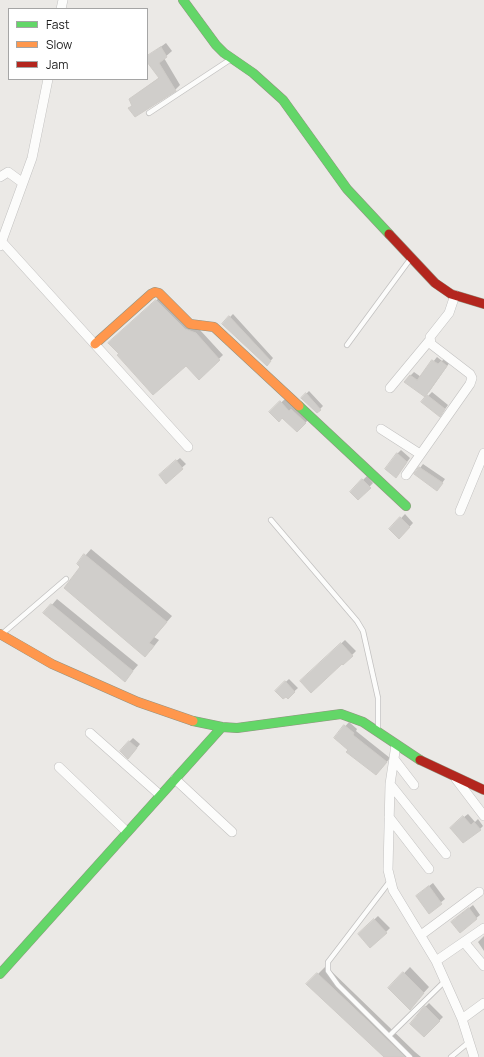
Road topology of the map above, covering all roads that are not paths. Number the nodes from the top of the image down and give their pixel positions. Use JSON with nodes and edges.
{"nodes":[{"id":1,"x":183,"y":0,"type":"edge"},
{"id":2,"x":232,"y":58,"type":"junction"},
{"id":3,"x":48,"y":80,"type":"edge"},
{"id":4,"x":149,"y":113,"type":"dead end"},
{"id":5,"x":0,"y":177,"type":"edge"},
{"id":6,"x":23,"y":183,"type":"junction"},
{"id":7,"x":1,"y":244,"type":"edge"},
{"id":8,"x":412,"y":258,"type":"junction"},
{"id":9,"x":455,"y":295,"type":"junction"},
{"id":10,"x":484,"y":304,"type":"edge"},
{"id":11,"x":429,"y":340,"type":"junction"},
{"id":12,"x":95,"y":344,"type":"junction"},
{"id":13,"x":347,"y":345,"type":"dead end"},
{"id":14,"x":390,"y":388,"type":"dead end"},
{"id":15,"x":381,"y":429,"type":"dead end"},
{"id":16,"x":188,"y":447,"type":"dead end"},
{"id":17,"x":484,"y":453,"type":"edge"},
{"id":18,"x":420,"y":454,"type":"junction"},
{"id":19,"x":406,"y":475,"type":"dead end"},
{"id":20,"x":406,"y":506,"type":"dead end"},
{"id":21,"x":460,"y":511,"type":"dead end"},
{"id":22,"x":271,"y":520,"type":"dead end"},
{"id":23,"x":66,"y":579,"type":"dead end"},
{"id":24,"x":0,"y":634,"type":"edge"},
{"id":25,"x":222,"y":727,"type":"junction"},
{"id":26,"x":378,"y":732,"type":"junction"},
{"id":27,"x":90,"y":733,"type":"dead end"},
{"id":28,"x":396,"y":745,"type":"junction"},
{"id":29,"x":394,"y":759,"type":"junction"},
{"id":30,"x":59,"y":767,"type":"dead end"},
{"id":31,"x":175,"y":779,"type":"junction"},
{"id":32,"x":456,"y":779,"type":"junction"},
{"id":33,"x":390,"y":784,"type":"junction"},
{"id":34,"x":414,"y":784,"type":"dead end"},
{"id":35,"x":484,"y":790,"type":"edge"},
{"id":36,"x":160,"y":795,"type":"junction"},
{"id":37,"x":484,"y":816,"type":"edge"},
{"id":38,"x":389,"y":817,"type":"junction"},
{"id":39,"x":127,"y":832,"type":"junction"},
{"id":40,"x":232,"y":832,"type":"dead end"},
{"id":41,"x":446,"y":854,"type":"dead end"},
{"id":42,"x":429,"y":869,"type":"dead end"},
{"id":43,"x":390,"y":881,"type":"junction"},
{"id":44,"x":479,"y":892,"type":"dead end"},
{"id":45,"x":484,"y":928,"type":"edge"},
{"id":46,"x":422,"y":935,"type":"junction"},
{"id":47,"x":464,"y":942,"type":"junction"},
{"id":48,"x":436,"y":961,"type":"junction"},
{"id":49,"x":484,"y":966,"type":"edge"},
{"id":50,"x":0,"y":974,"type":"edge"},
{"id":51,"x":445,"y":981,"type":"junction"},
{"id":52,"x":484,"y":1003,"type":"edge"},
{"id":53,"x":462,"y":1019,"type":"junction"},
{"id":54,"x":389,"y":1036,"type":"junction"},
{"id":55,"x":469,"y":1042,"type":"junction"},
{"id":56,"x":410,"y":1057,"type":"edge"},
{"id":57,"x":451,"y":1057,"type":"edge"},
{"id":58,"x":474,"y":1057,"type":"edge"}],
"edges":[{"from":1,"to":2,"type":"street"},
{"from":2,"to":4,"type":"lane"},
{"from":2,"to":8,"type":"street"},
{"from":3,"to":6,"type":"street"},
{"from":5,"to":6,"type":"street"},
{"from":6,"to":7,"type":"street"},
{"from":7,"to":12,"type":"street"},
{"from":8,"to":9,"type":"street"},
{"from":8,"to":13,"type":"lane"},
{"from":9,"to":10,"type":"street"},
{"from":9,"to":11,"type":"street"},
{"from":11,"to":14,"type":"street"},
{"from":11,"to":18,"type":"street"},
{"from":12,"to":16,"type":"street"},
{"from":12,"to":20,"type":"street"},
{"from":15,"to":18,"type":"street"},
{"from":17,"to":21,"type":"street"},
{"from":18,"to":19,"type":"street"},
{"from":22,"to":26,"type":"lane"},
{"from":23,"to":24,"type":"lane"},
{"from":24,"to":25,"type":"street"},
{"from":25,"to":26,"type":"street"},
{"from":25,"to":31,"type":"street"},
{"from":26,"to":28,"type":"street"},
{"from":27,"to":36,"type":"street"},
{"from":28,"to":29,"type":"street"},
{"from":28,"to":32,"type":"street"},
{"from":29,"to":33,"type":"street"},
{"from":29,"to":34,"type":"street"},
{"from":30,"to":39,"type":"street"},
{"from":31,"to":36,"type":"street"},
{"from":31,"to":40,"type":"street"},
{"from":32,"to":35,"type":"street"},
{"from":32,"to":37,"type":"street"},
{"from":33,"to":38,"type":"street"},
{"from":33,"to":41,"type":"street"},
{"from":36,"to":39,"type":"street"},
{"from":38,"to":42,"type":"street"},
{"from":38,"to":43,"type":"street"},
{"from":39,"to":50,"type":"street"},
{"from":43,"to":46,"type":"street"},
{"from":43,"to":54,"type":"lane"},
{"from":44,"to":46,"type":"street"},
{"from":45,"to":47,"type":"street"},
{"from":46,"to":48,"type":"street"},
{"from":47,"to":48,"type":"street"},
{"from":47,"to":49,"type":"street"},
{"from":48,"to":51,"type":"street"},
{"from":51,"to":53,"type":"street"},
{"from":51,"to":54,"type":"lane"},
{"from":52,"to":53,"type":"street"},
{"from":53,"to":55,"type":"street"},
{"from":54,"to":56,"type":"lane"},
{"from":55,"to":57,"type":"lane"},
{"from":55,"to":58,"type":"street"}]}
